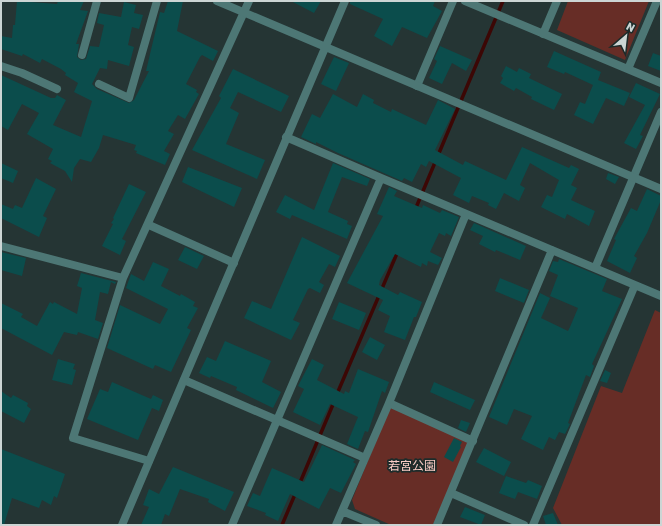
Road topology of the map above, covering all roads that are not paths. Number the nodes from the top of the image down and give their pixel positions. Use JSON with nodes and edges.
{"nodes":[{"id":1,"x":97,"y":1,"type":"edge"},
{"id":2,"x":157,"y":1,"type":"edge"},
{"id":3,"x":218,"y":1,"type":"edge"},
{"id":4,"x":249,"y":1,"type":"edge"},
{"id":5,"x":345,"y":1,"type":"edge"},
{"id":6,"x":453,"y":1,"type":"edge"},
{"id":7,"x":465,"y":1,"type":"edge"},
{"id":8,"x":557,"y":1,"type":"edge"},
{"id":9,"x":657,"y":1,"type":"edge"},
{"id":10,"x":244,"y":12,"type":"junction"},
{"id":11,"x":543,"y":34,"type":"junction"},
{"id":12,"x":326,"y":46,"type":"junction"},
{"id":13,"x":82,"y":55,"type":"dead end"},
{"id":14,"x":1,"y":66,"type":"edge"},
{"id":15,"x":628,"y":69,"type":"junction"},
{"id":16,"x":661,"y":83,"type":"edge"},
{"id":17,"x":99,"y":84,"type":"dead end"},
{"id":18,"x":417,"y":86,"type":"junction"},
{"id":19,"x":57,"y":89,"type":"dead end"},
{"id":20,"x":661,"y":112,"type":"edge"},
{"id":21,"x":286,"y":137,"type":"junction"},
{"id":22,"x":634,"y":177,"type":"junction"},
{"id":23,"x":381,"y":178,"type":"junction"},
{"id":24,"x":661,"y":188,"type":"edge"},
{"id":25,"x":466,"y":214,"type":"junction"},
{"id":26,"x":149,"y":225,"type":"junction"},
{"id":27,"x":1,"y":246,"type":"edge"},
{"id":28,"x":552,"y":250,"type":"junction"},
{"id":29,"x":234,"y":263,"type":"junction"},
{"id":30,"x":595,"y":268,"type":"junction"},
{"id":31,"x":123,"y":278,"type":"junction"},
{"id":32,"x":635,"y":285,"type":"junction"},
{"id":33,"x":661,"y":296,"type":"edge"},
{"id":34,"x":184,"y":380,"type":"junction"},
{"id":35,"x":389,"y":403,"type":"junction"},
{"id":36,"x":278,"y":420,"type":"junction"},
{"id":37,"x":473,"y":441,"type":"junction"},
{"id":38,"x":365,"y":458,"type":"junction"},
{"id":39,"x":149,"y":461,"type":"junction"},
{"id":40,"x":450,"y":493,"type":"junction"},
{"id":41,"x":342,"y":511,"type":"junction"},
{"id":42,"x":122,"y":525,"type":"edge"},
{"id":43,"x":232,"y":525,"type":"edge"},
{"id":44,"x":336,"y":525,"type":"edge"},
{"id":45,"x":376,"y":525,"type":"edge"},
{"id":46,"x":437,"y":525,"type":"edge"},
{"id":47,"x":524,"y":525,"type":"edge"},
{"id":48,"x":533,"y":525,"type":"edge"}],
"edges":[{"from":1,"to":13,"type":"street"},
{"from":2,"to":17,"type":"street"},
{"from":3,"to":10,"type":"street"},
{"from":4,"to":10,"type":"street"},
{"from":5,"to":12,"type":"street"},
{"from":6,"to":18,"type":"street"},
{"from":7,"to":11,"type":"street"},
{"from":8,"to":11,"type":"street"},
{"from":9,"to":15,"type":"street"},
{"from":10,"to":12,"type":"street"},
{"from":10,"to":26,"type":"street"},
{"from":11,"to":15,"type":"street"},
{"from":12,"to":18,"type":"street"},
{"from":12,"to":21,"type":"street"},
{"from":14,"to":19,"type":"street"},
{"from":15,"to":16,"type":"street"},
{"from":18,"to":22,"type":"street"},
{"from":20,"to":22,"type":"street"},
{"from":21,"to":23,"type":"street"},
{"from":21,"to":29,"type":"street"},
{"from":22,"to":24,"type":"street"},
{"from":22,"to":30,"type":"street"},
{"from":23,"to":25,"type":"street"},
{"from":23,"to":36,"type":"street"},
{"from":25,"to":28,"type":"street"},
{"from":25,"to":35,"type":"street"},
{"from":26,"to":29,"type":"street"},
{"from":26,"to":31,"type":"street"},
{"from":27,"to":31,"type":"street"},
{"from":28,"to":30,"type":"street"},
{"from":28,"to":37,"type":"street"},
{"from":29,"to":34,"type":"street"},
{"from":30,"to":32,"type":"street"},
{"from":31,"to":39,"type":"street"},
{"from":32,"to":33,"type":"street"},
{"from":32,"to":48,"type":"street"},
{"from":34,"to":36,"type":"street"},
{"from":34,"to":39,"type":"street"},
{"from":35,"to":37,"type":"street"},
{"from":35,"to":38,"type":"street"},
{"from":36,"to":38,"type":"street"},
{"from":36,"to":43,"type":"street"},
{"from":37,"to":40,"type":"street"},
{"from":38,"to":41,"type":"street"},
{"from":39,"to":42,"type":"street"},
{"from":40,"to":46,"type":"street"},
{"from":40,"to":47,"type":"street"},
{"from":41,"to":44,"type":"street"},
{"from":41,"to":45,"type":"street"}]}
